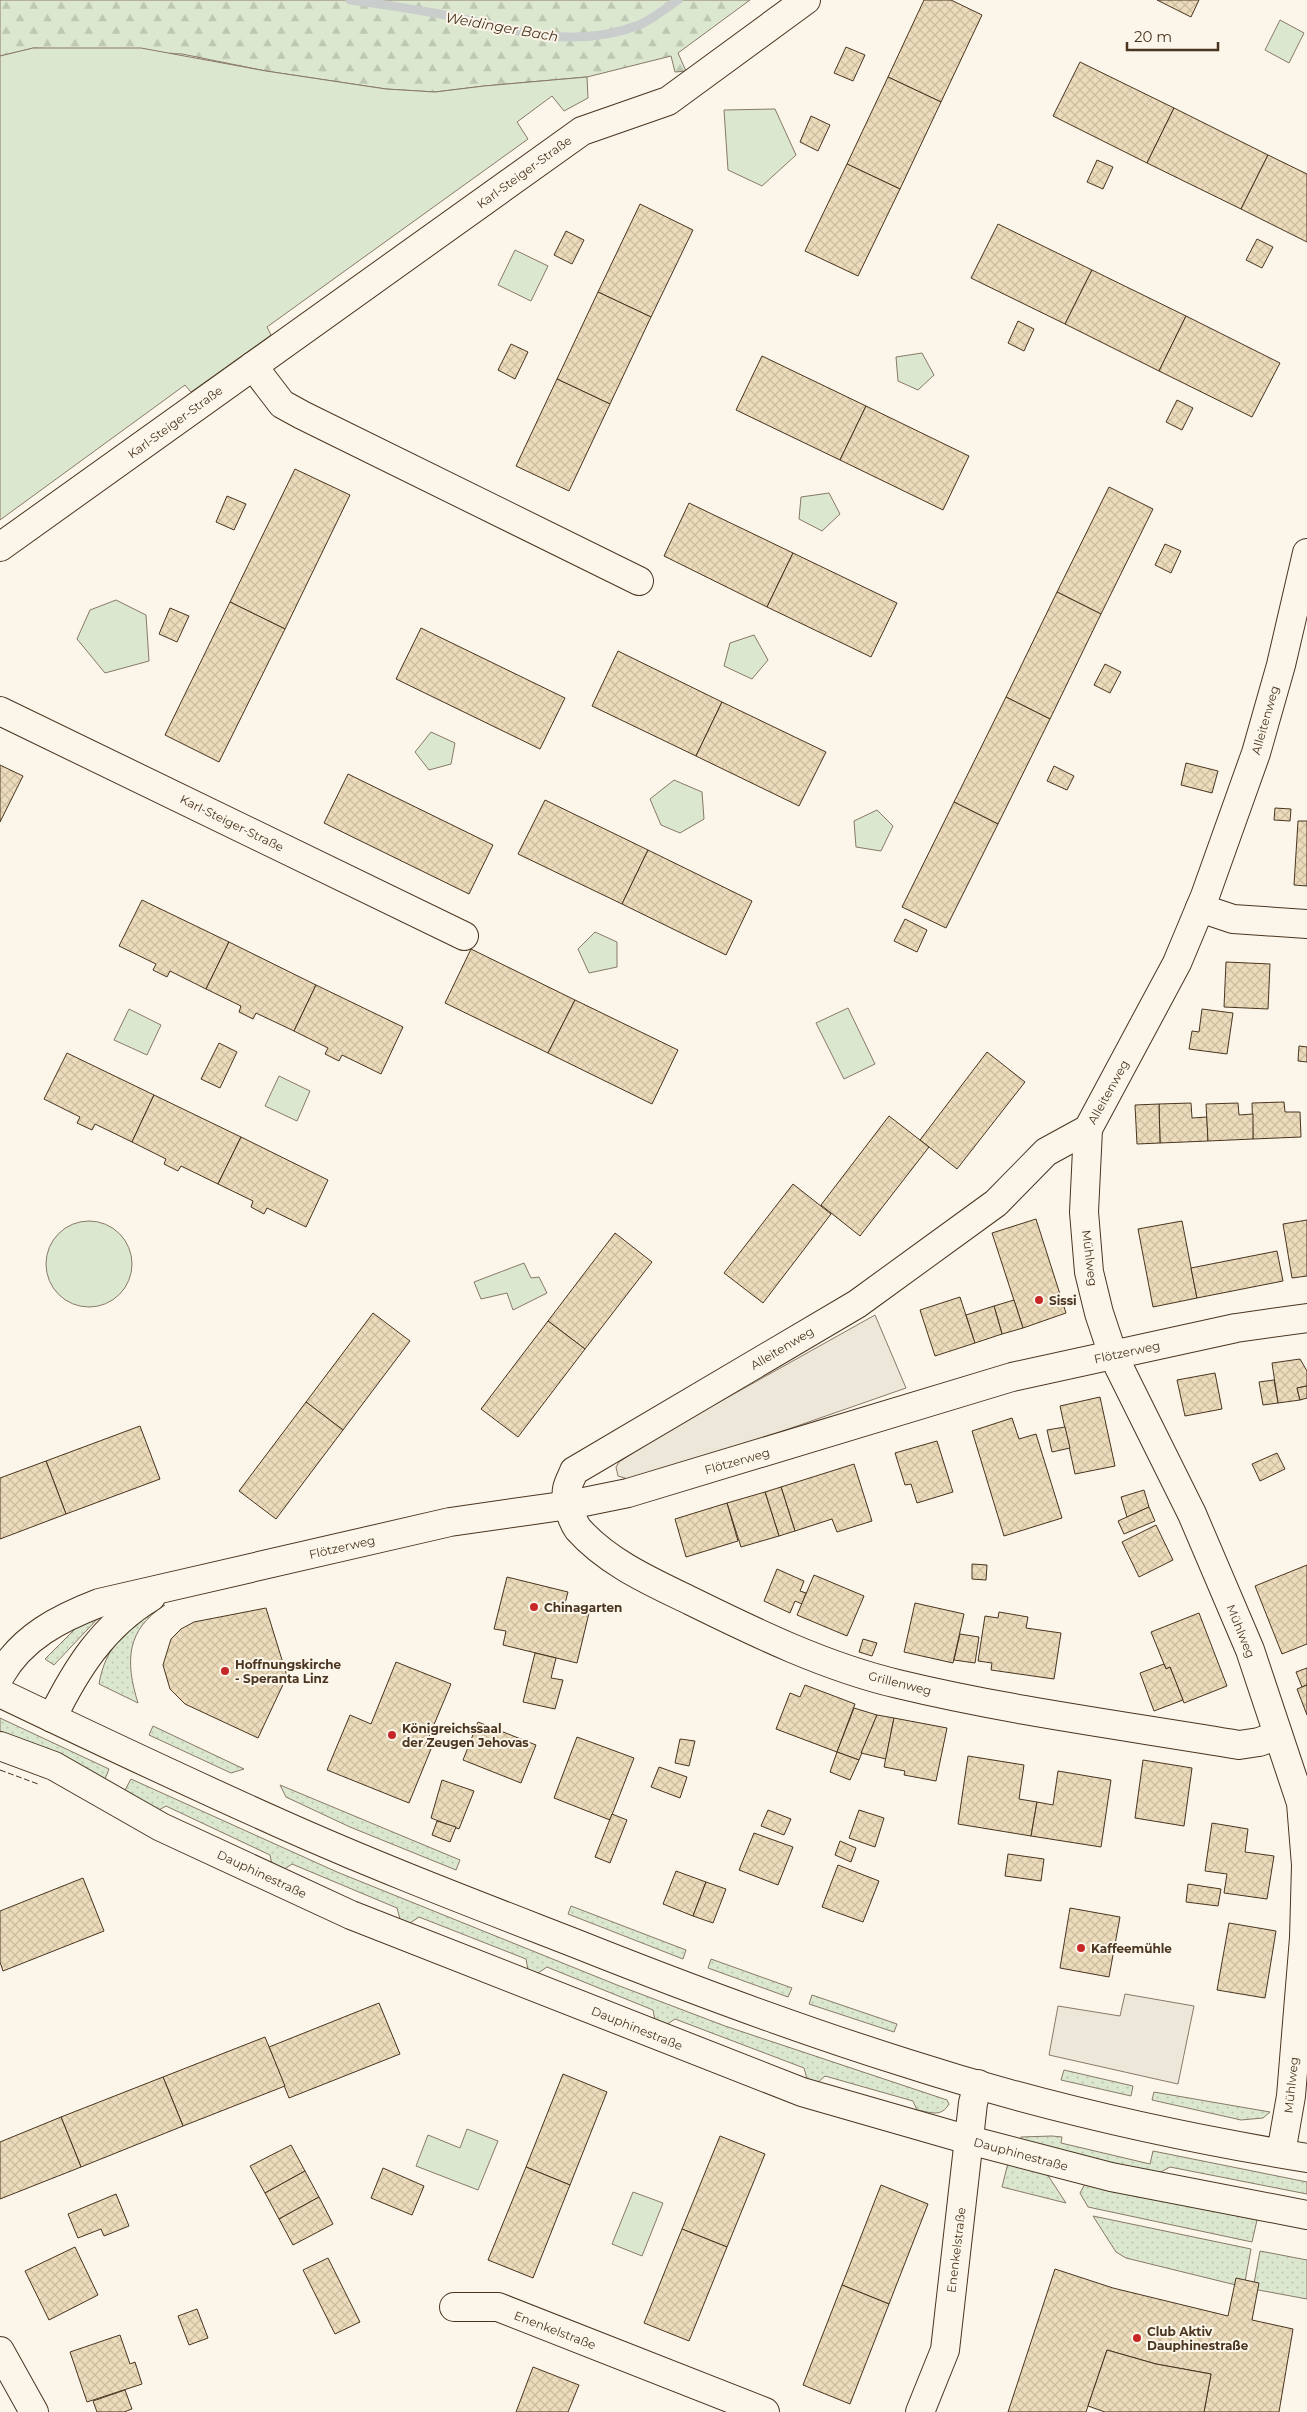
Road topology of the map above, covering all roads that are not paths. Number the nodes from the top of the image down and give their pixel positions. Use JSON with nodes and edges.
{"nodes":[{"id":1,"x":806,"y":0,"type":"edge"},
{"id":2,"x":253,"y":366,"type":"junction"},
{"id":3,"x":0,"y":547,"type":"edge"},
{"id":4,"x":1307,"y":553,"type":"edge"},
{"id":5,"x":639,"y":581,"type":"dead end"},
{"id":6,"x":0,"y":711,"type":"edge"},
{"id":7,"x":1200,"y":908,"type":"junction"},
{"id":8,"x":1307,"y":924,"type":"edge"},
{"id":9,"x":464,"y":936,"type":"dead end"},
{"id":10,"x":1088,"y":1129,"type":"junction"},
{"id":11,"x":1307,"y":1318,"type":"edge"},
{"id":12,"x":1113,"y":1355,"type":"junction"},
{"id":13,"x":569,"y":1505,"type":"junction"},
{"id":14,"x":164,"y":1589,"type":"junction"},
{"id":15,"x":0,"y":1676,"type":"edge"},
{"id":16,"x":0,"y":1693,"type":"edge"},
{"id":17,"x":52,"y":1718,"type":"junction"},
{"id":18,"x":1278,"y":1734,"type":"junction"},
{"id":19,"x":0,"y":1746,"type":"edge"},
{"id":20,"x":978,"y":2084,"type":"junction"},
{"id":21,"x":969,"y":2140,"type":"junction"},
{"id":22,"x":1294,"y":2156,"type":"edge"},
{"id":23,"x":1307,"y":2215,"type":"edge"},
{"id":24,"x":454,"y":2307,"type":"dead end"},
{"id":25,"x":0,"y":2351,"type":"edge"},
{"id":26,"x":34,"y":2412,"type":"edge"},
{"id":27,"x":766,"y":2412,"type":"edge"},
{"id":28,"x":920,"y":2412,"type":"edge"}],
"edges":[{"from":1,"to":2,"type":"street","name":"Karl-Steiger-Straße"},
{"from":2,"to":3,"type":"street","name":"Karl-Steiger-Straße"},
{"from":2,"to":5,"type":"street"},
{"from":4,"to":7,"type":"street","name":"Alleitenweg"},
{"from":6,"to":9,"type":"street","name":"Karl-Steiger-Straße"},
{"from":7,"to":8,"type":"street"},
{"from":7,"to":10,"type":"street","name":"Alleitenweg"},
{"from":10,"to":12,"type":"street","name":"Mühlweg"},
{"from":10,"to":13,"type":"street","name":"Alleitenweg"},
{"from":11,"to":12,"type":"street","name":"Flötzerweg"},
{"from":12,"to":13,"type":"street","name":"Flötzerweg"},
{"from":12,"to":18,"type":"street","name":"Mühlweg"},
{"from":13,"to":14,"type":"street","name":"Flötzerweg"},
{"from":13,"to":18,"type":"street","name":"Grillenweg"},
{"from":14,"to":15,"type":"street","name":"Flötzerweg"},
{"from":14,"to":17,"type":"street","name":"Flötzerweg"},
{"from":16,"to":17,"type":"street"},
{"from":17,"to":20,"type":"street"},
{"from":18,"to":22,"type":"street","name":"Mühlweg"},
{"from":19,"to":21,"type":"street","name":"Dauphinestraße"},
{"from":20,"to":21,"type":"street","name":"Enenkelstraße"},
{"from":20,"to":22,"type":"street"},
{"from":21,"to":23,"type":"street","name":"Dauphinestraße"},
{"from":21,"to":28,"type":"street","name":"Enenkelstraße"},
{"from":24,"to":27,"type":"street","name":"Enenkelstraße"},
{"from":25,"to":26,"type":"street"}]}
